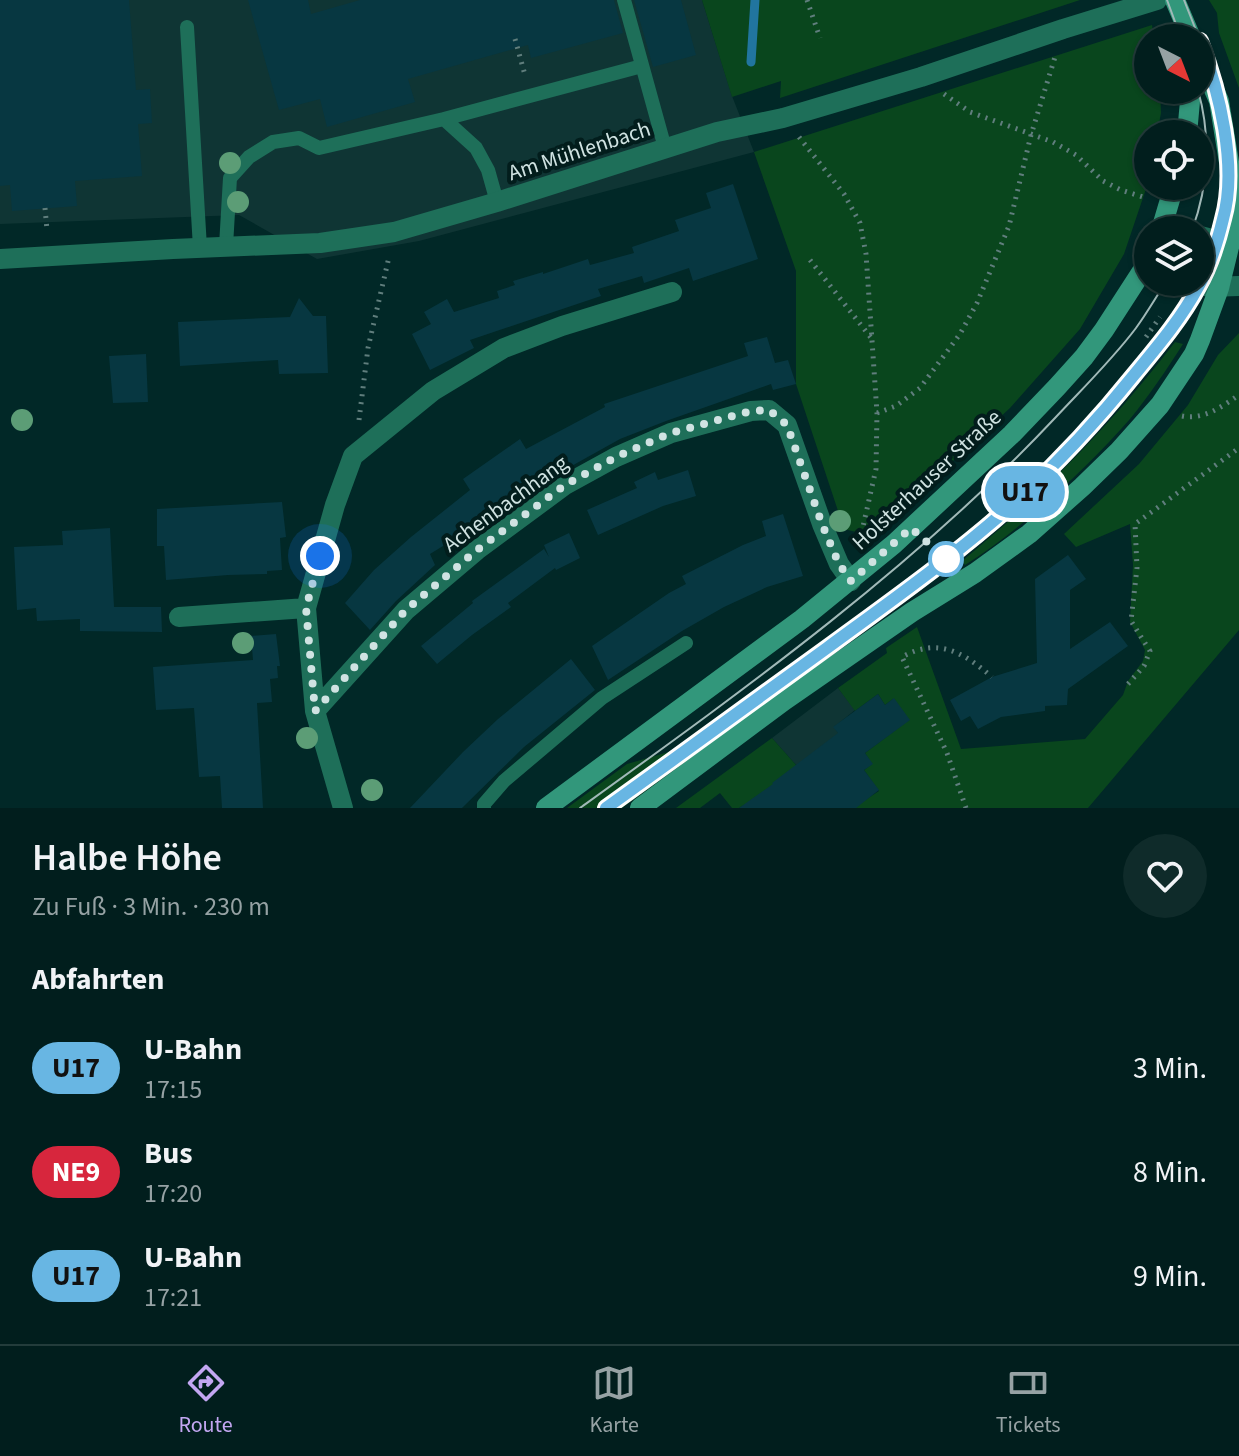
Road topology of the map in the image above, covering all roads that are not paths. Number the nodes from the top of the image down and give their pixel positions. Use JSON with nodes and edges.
{"nodes":[{"id":1,"x":624,"y":0,"type":"edge"},
{"id":2,"x":1157,"y":0,"type":"edge"},
{"id":3,"x":187,"y":27,"type":"dead end"},
{"id":4,"x":642,"y":66,"type":"junction"},
{"id":5,"x":1214,"y":90,"type":"edge"},
{"id":6,"x":444,"y":119,"type":"junction"},
{"id":7,"x":665,"y":148,"type":"junction"},
{"id":8,"x":497,"y":202,"type":"junction"},
{"id":9,"x":1235,"y":239,"type":"edge"},
{"id":10,"x":1214,"y":240,"type":"edge"},
{"id":11,"x":226,"y":246,"type":"junction"},
{"id":12,"x":200,"y":248,"type":"junction"},
{"id":13,"x":0,"y":259,"type":"edge"},
{"id":14,"x":1134,"y":286,"type":"edge"},
{"id":15,"x":1229,"y":287,"type":"edge"},
{"id":16,"x":672,"y":292,"type":"dead end"},
{"id":17,"x":851,"y":581,"type":"junction"},
{"id":18,"x":306,"y":608,"type":"junction"},
{"id":19,"x":179,"y":617,"type":"dead end"},
{"id":20,"x":686,"y":643,"type":"dead end"},
{"id":21,"x":315,"y":711,"type":"junction"},
{"id":22,"x":343,"y":808,"type":"edge"},
{"id":23,"x":484,"y":808,"type":"edge"},
{"id":24,"x":546,"y":808,"type":"edge"},
{"id":25,"x":640,"y":808,"type":"edge"}],
"edges":[{"from":1,"to":4,"type":"lane"},
{"from":2,"to":7,"type":"street","name":"Am Mühlenbach"},
{"from":3,"to":12,"type":"lane"},
{"from":4,"to":6,"type":"lane"},
{"from":4,"to":7,"type":"lane"},
{"from":5,"to":9,"type":"street"},
{"from":6,"to":8,"type":"lane"},
{"from":6,"to":11,"type":"lane"},
{"from":7,"to":8,"type":"street","name":"Am Mühlenbach"},
{"from":8,"to":11,"type":"street","name":"Am Mühlenbach"},
{"from":9,"to":10,"type":"street"},
{"from":9,"to":15,"type":"street"},
{"from":11,"to":12,"type":"street","name":"Am Mühlenbach"},
{"from":12,"to":13,"type":"street","name":"Am Mühlenbach"},
{"from":14,"to":17,"type":"street","name":"Holsterhauser Straße"},
{"from":15,"to":25,"type":"street"},
{"from":16,"to":18,"type":"street"},
{"from":17,"to":21,"type":"street","name":"Achenbachhang"},
{"from":17,"to":24,"type":"street","name":"Holsterhauser Straße"},
{"from":18,"to":19,"type":"street"},
{"from":18,"to":21,"type":"street"},
{"from":20,"to":23,"type":"lane"},
{"from":21,"to":22,"type":"street"}]}
